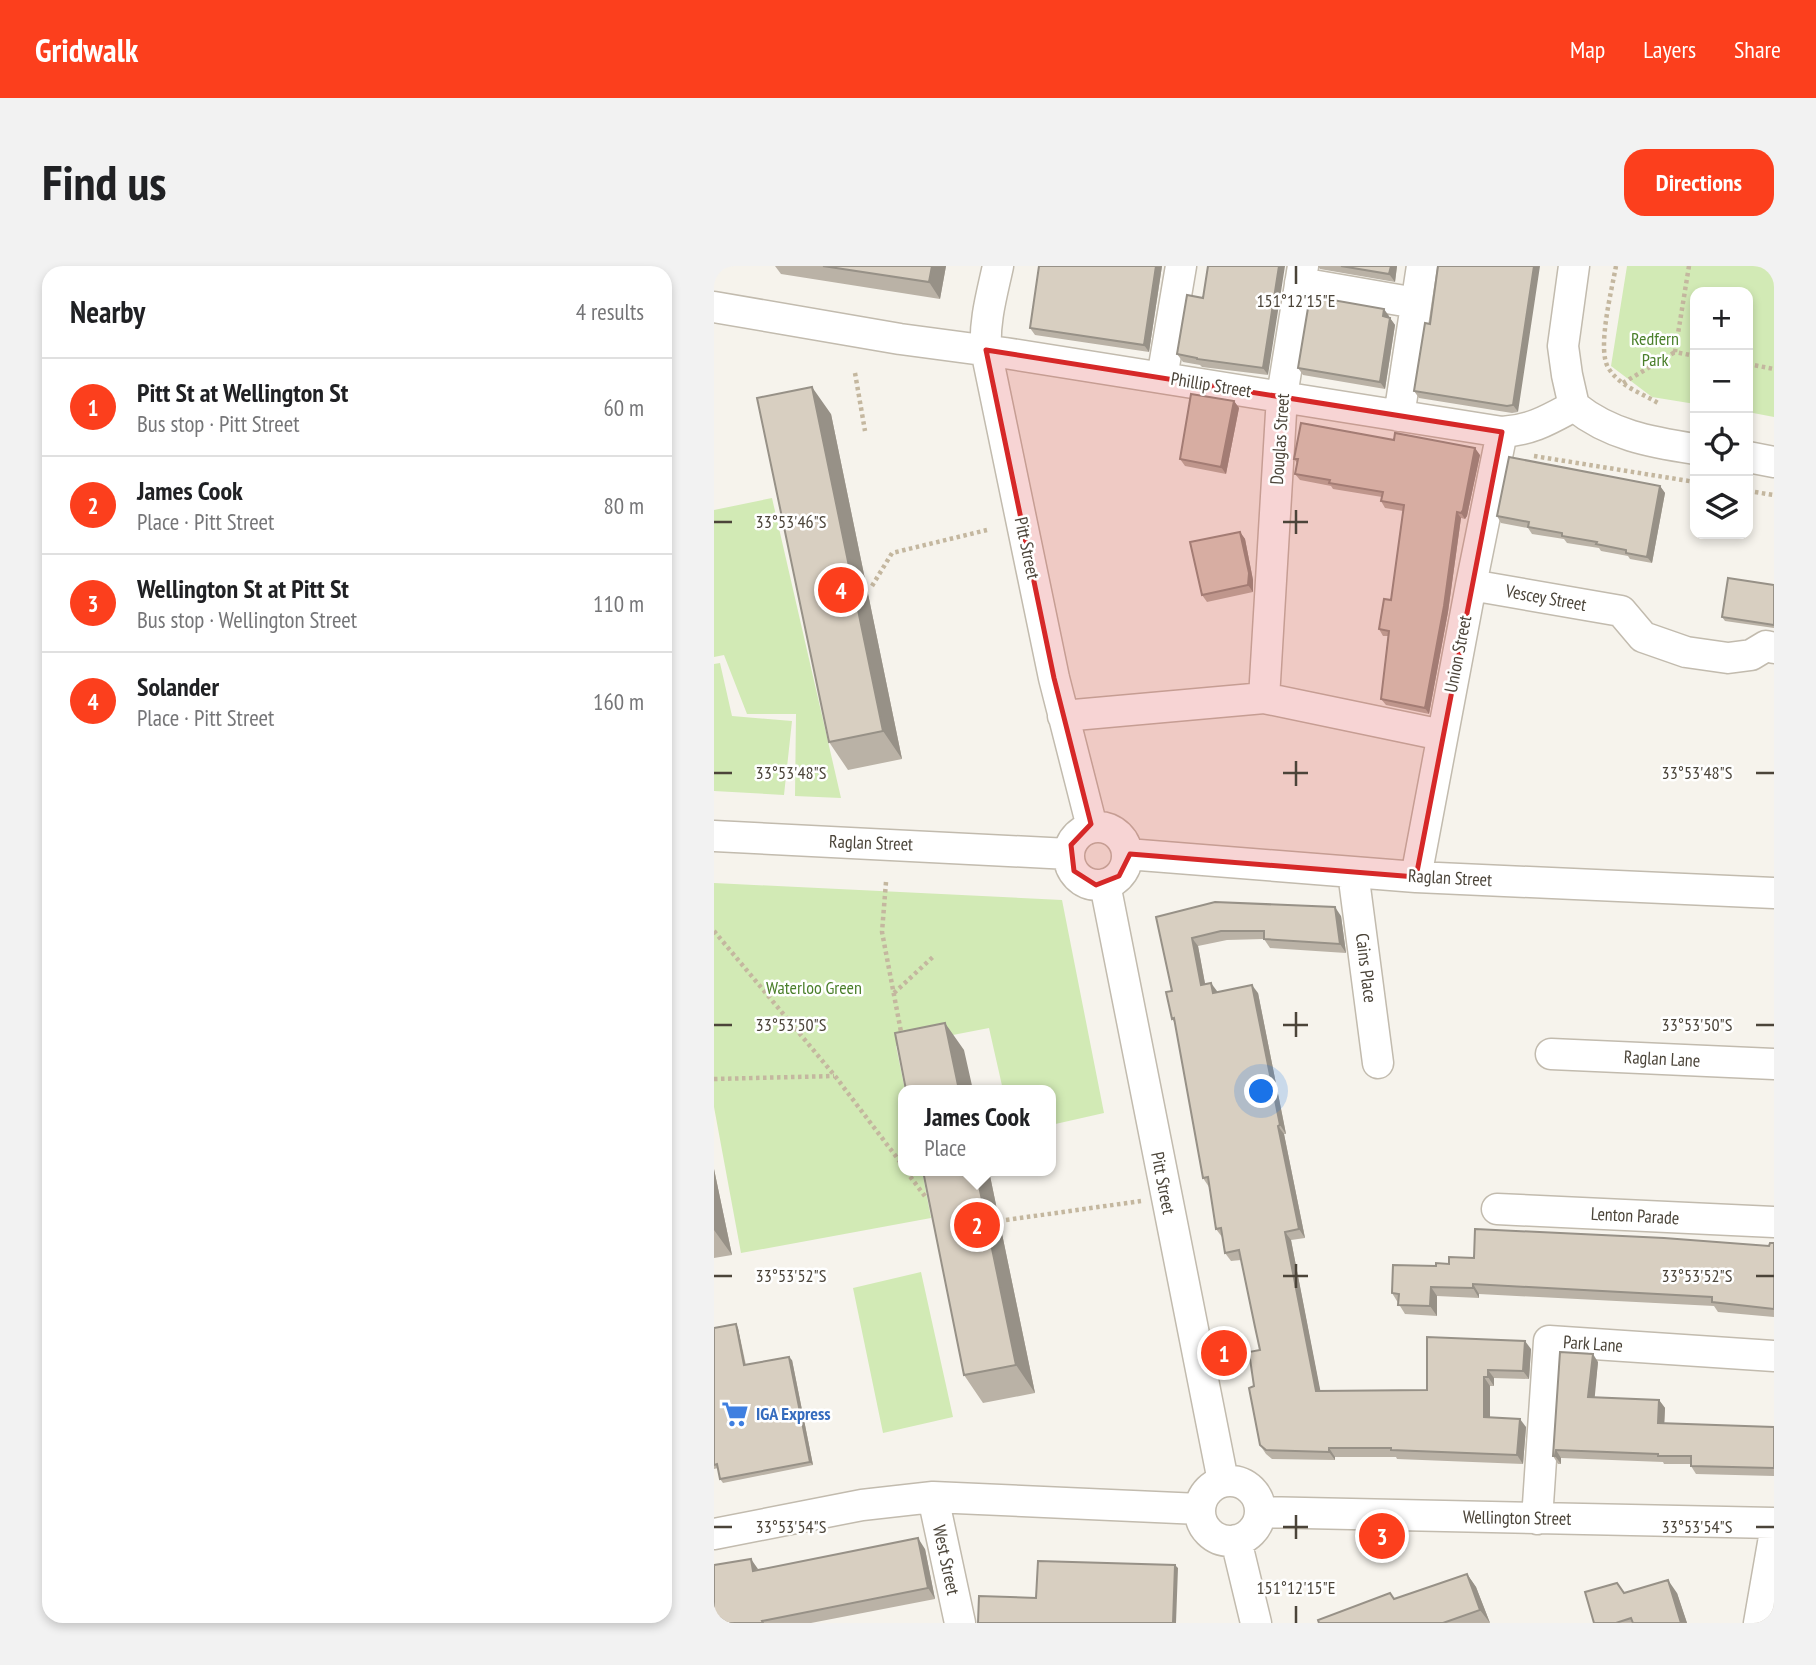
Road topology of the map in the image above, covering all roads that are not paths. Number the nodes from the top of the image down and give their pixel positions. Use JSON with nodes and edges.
{"nodes":[{"id":1,"x":998,"y":266,"type":"edge"},
{"id":2,"x":1181,"y":266,"type":"edge"},
{"id":3,"x":1422,"y":266,"type":"edge"},
{"id":4,"x":1574,"y":266,"type":"edge"},
{"id":5,"x":1302,"y":274,"type":"edge"},
{"id":6,"x":1416,"y":303,"type":"junction"},
{"id":7,"x":714,"y":307,"type":"edge"},
{"id":8,"x":986,"y":350,"type":"junction"},
{"id":9,"x":1162,"y":378,"type":"junction"},
{"id":10,"x":1282,"y":396,"type":"junction"},
{"id":11,"x":1574,"y":406,"type":"junction"},
{"id":12,"x":1399,"y":416,"type":"junction"},
{"id":13,"x":1502,"y":432,"type":"junction"},
{"id":14,"x":1690,"y":448,"type":"edge"},
{"id":15,"x":1753,"y":458,"type":"edge"},
{"id":16,"x":1774,"y":461,"type":"edge"},
{"id":17,"x":1471,"y":585,"type":"junction"},
{"id":18,"x":1770,"y":647,"type":"edge"},
{"id":19,"x":1264,"y":698,"type":"junction"},
{"id":20,"x":1063,"y":716,"type":"junction"},
{"id":21,"x":1443,"y":735,"type":"junction"},
{"id":22,"x":1092,"y":827,"type":"junction"},
{"id":23,"x":714,"y":835,"type":"edge"},
{"id":24,"x":1069,"y":854,"type":"junction"},
{"id":25,"x":1127,"y":854,"type":"junction"},
{"id":26,"x":1353,"y":872,"type":"junction"},
{"id":27,"x":1416,"y":877,"type":"junction"},
{"id":28,"x":1105,"y":884,"type":"junction"},
{"id":29,"x":1774,"y":893,"type":"edge"},
{"id":30,"x":1551,"y":1054,"type":"dead end"},
{"id":31,"x":1378,"y":1063,"type":"dead end"},
{"id":32,"x":1774,"y":1064,"type":"edge"},
{"id":33,"x":1497,"y":1209,"type":"dead end"},
{"id":34,"x":1774,"y":1222,"type":"edge"},
{"id":35,"x":1774,"y":1356,"type":"edge"},
{"id":36,"x":1223,"y":1481,"type":"junction"},
{"id":37,"x":933,"y":1497,"type":"junction"},
{"id":38,"x":1200,"y":1509,"type":"junction"},
{"id":39,"x":1260,"y":1512,"type":"junction"},
{"id":40,"x":1537,"y":1519,"type":"junction"},
{"id":41,"x":1774,"y":1523,"type":"edge"},
{"id":42,"x":714,"y":1534,"type":"edge"},
{"id":43,"x":1774,"y":1537,"type":"edge"},
{"id":44,"x":1236,"y":1540,"type":"junction"},
{"id":45,"x":960,"y":1623,"type":"edge"},
{"id":46,"x":1256,"y":1623,"type":"edge"},
{"id":47,"x":1759,"y":1623,"type":"edge"}],
"edges":[{"from":1,"to":8,"type":"street","name":"Pitt Street"},
{"from":2,"to":9,"type":"street"},
{"from":3,"to":6,"type":"street"},
{"from":4,"to":11,"type":"street"},
{"from":5,"to":6,"type":"street"},
{"from":5,"to":10,"type":"street","name":"Douglas Street"},
{"from":6,"to":12,"type":"street"},
{"from":7,"to":8,"type":"street","name":"Phillip Street"},
{"from":8,"to":9,"type":"street","name":"Phillip Street"},
{"from":8,"to":20,"type":"street","name":"Pitt Street"},
{"from":9,"to":10,"type":"street","name":"Phillip Street"},
{"from":10,"to":12,"type":"street","name":"Phillip Street"},
{"from":10,"to":19,"type":"street","name":"Douglas Street"},
{"from":11,"to":13,"type":"street","name":"Phillip Street"},
{"from":11,"to":14,"type":"street"},
{"from":12,"to":13,"type":"street","name":"Phillip Street"},
{"from":13,"to":17,"type":"street","name":"Union Street"},
{"from":15,"to":16,"type":"street"},
{"from":17,"to":18,"type":"street","name":"Vescey Street"},
{"from":17,"to":21,"type":"street","name":"Union Street"},
{"from":19,"to":20,"type":"street"},
{"from":19,"to":21,"type":"street"},
{"from":20,"to":22,"type":"street","name":"Pitt Street"},
{"from":21,"to":27,"type":"street","name":"Union Street"},
{"from":22,"to":24,"type":"street"},
{"from":22,"to":25,"type":"street"},
{"from":23,"to":24,"type":"street","name":"Raglan Street"},
{"from":24,"to":28,"type":"street"},
{"from":25,"to":26,"type":"street","name":"Raglan Street"},
{"from":25,"to":28,"type":"street"},
{"from":26,"to":27,"type":"street","name":"Raglan Street"},
{"from":26,"to":31,"type":"street","name":"Cains Place"},
{"from":27,"to":29,"type":"street","name":"Raglan Street"},
{"from":28,"to":36,"type":"street","name":"Pitt Street"},
{"from":30,"to":32,"type":"street","name":"Raglan Lane"},
{"from":33,"to":34,"type":"street","name":"Lenton Parade"},
{"from":35,"to":40,"type":"street","name":"Park Lane"},
{"from":36,"to":38,"type":"street"},
{"from":36,"to":39,"type":"street"},
{"from":37,"to":38,"type":"street"},
{"from":37,"to":42,"type":"street"},
{"from":37,"to":45,"type":"street","name":"West Street"},
{"from":38,"to":44,"type":"street"},
{"from":39,"to":40,"type":"street","name":"Wellington Street"},
{"from":39,"to":44,"type":"street"},
{"from":40,"to":41,"type":"street","name":"Wellington Street"},
{"from":43,"to":47,"type":"street"},
{"from":44,"to":46,"type":"street"}]}
